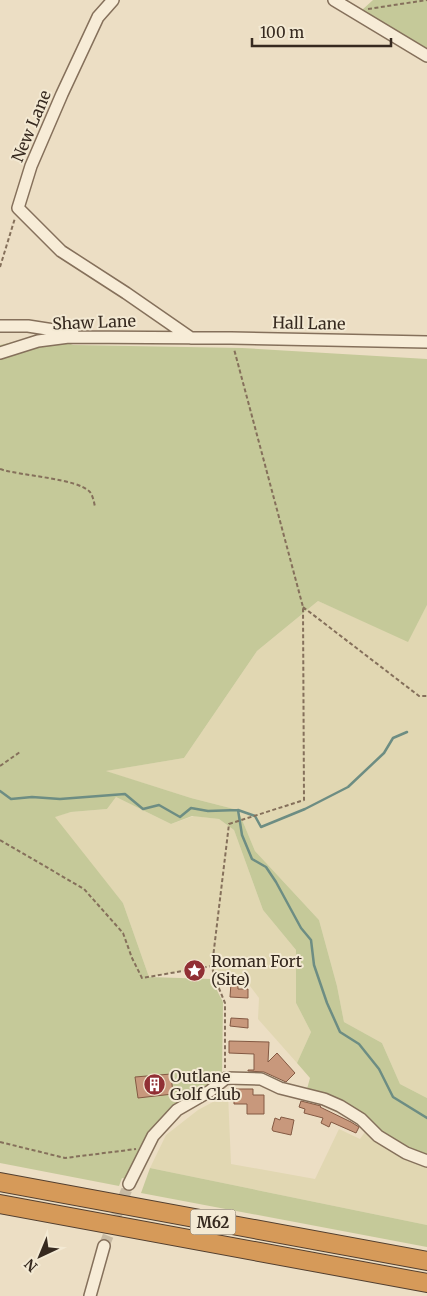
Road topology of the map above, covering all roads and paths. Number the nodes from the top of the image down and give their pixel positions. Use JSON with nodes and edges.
{"nodes":[{"id":1,"x":113,"y":0,"type":"edge"},
{"id":2,"x":334,"y":0,"type":"edge"},
{"id":3,"x":427,"y":0,"type":"edge"},
{"id":4,"x":354,"y":12,"type":"junction"},
{"id":5,"x":427,"y":56,"type":"edge"},
{"id":6,"x":18,"y":208,"type":"junction"},
{"id":7,"x":0,"y":267,"type":"edge"},
{"id":8,"x":0,"y":326,"type":"edge"},
{"id":9,"x":95,"y":336,"type":"junction"},
{"id":10,"x":191,"y":338,"type":"junction"},
{"id":11,"x":231,"y":338,"type":"junction"},
{"id":12,"x":427,"y":342,"type":"edge"},
{"id":13,"x":0,"y":353,"type":"edge"},
{"id":14,"x":0,"y":469,"type":"edge"},
{"id":15,"x":95,"y":507,"type":"dead end"},
{"id":16,"x":303,"y":607,"type":"junction"},
{"id":17,"x":427,"y":696,"type":"edge"},
{"id":18,"x":20,"y":752,"type":"dead end"},
{"id":19,"x":0,"y":766,"type":"edge"},
{"id":20,"x":0,"y":840,"type":"edge"},
{"id":21,"x":212,"y":966,"type":"junction"},
{"id":22,"x":226,"y":1078,"type":"junction"},
{"id":23,"x":0,"y":1142,"type":"edge"},
{"id":24,"x":148,"y":1147,"type":"junction"},
{"id":25,"x":427,"y":1161,"type":"edge"},
{"id":26,"x":0,"y":1182,"type":"edge"},
{"id":27,"x":129,"y":1184,"type":"tunnel mouth"},
{"id":28,"x":0,"y":1204,"type":"edge"},
{"id":29,"x":104,"y":1246,"type":"tunnel mouth"},
{"id":30,"x":427,"y":1261,"type":"edge"},
{"id":31,"x":427,"y":1283,"type":"edge"},
{"id":32,"x":90,"y":1296,"type":"edge"}],
"edges":[{"from":1,"to":6,"type":"street","name":"New Lane"},
{"from":2,"to":4,"type":"street"},
{"from":3,"to":4,"type":"path"},
{"from":4,"to":5,"type":"street"},
{"from":6,"to":7,"type":"path"},
{"from":6,"to":10,"type":"street"},
{"from":8,"to":9,"type":"street"},
{"from":9,"to":10,"type":"street","name":"Shaw Lane"},
{"from":9,"to":13,"type":"street","name":"Shaw Lane"},
{"from":10,"to":11,"type":"street","name":"Hall Lane"},
{"from":11,"to":12,"type":"street","name":"Hall Lane"},
{"from":11,"to":16,"type":"path"},
{"from":14,"to":15,"type":"path"},
{"from":16,"to":17,"type":"path"},
{"from":16,"to":21,"type":"path"},
{"from":18,"to":19,"type":"path"},
{"from":20,"to":21,"type":"path"},
{"from":21,"to":22,"type":"path"},
{"from":22,"to":24,"type":"street"},
{"from":22,"to":25,"type":"street"},
{"from":23,"to":24,"type":"path"},
{"from":24,"to":27,"type":"street"},
{"from":26,"to":30,"type":"highway","number":"M62"},
{"from":28,"to":31,"type":"highway","number":"M62"},
{"from":29,"to":32,"type":"street"}]}
